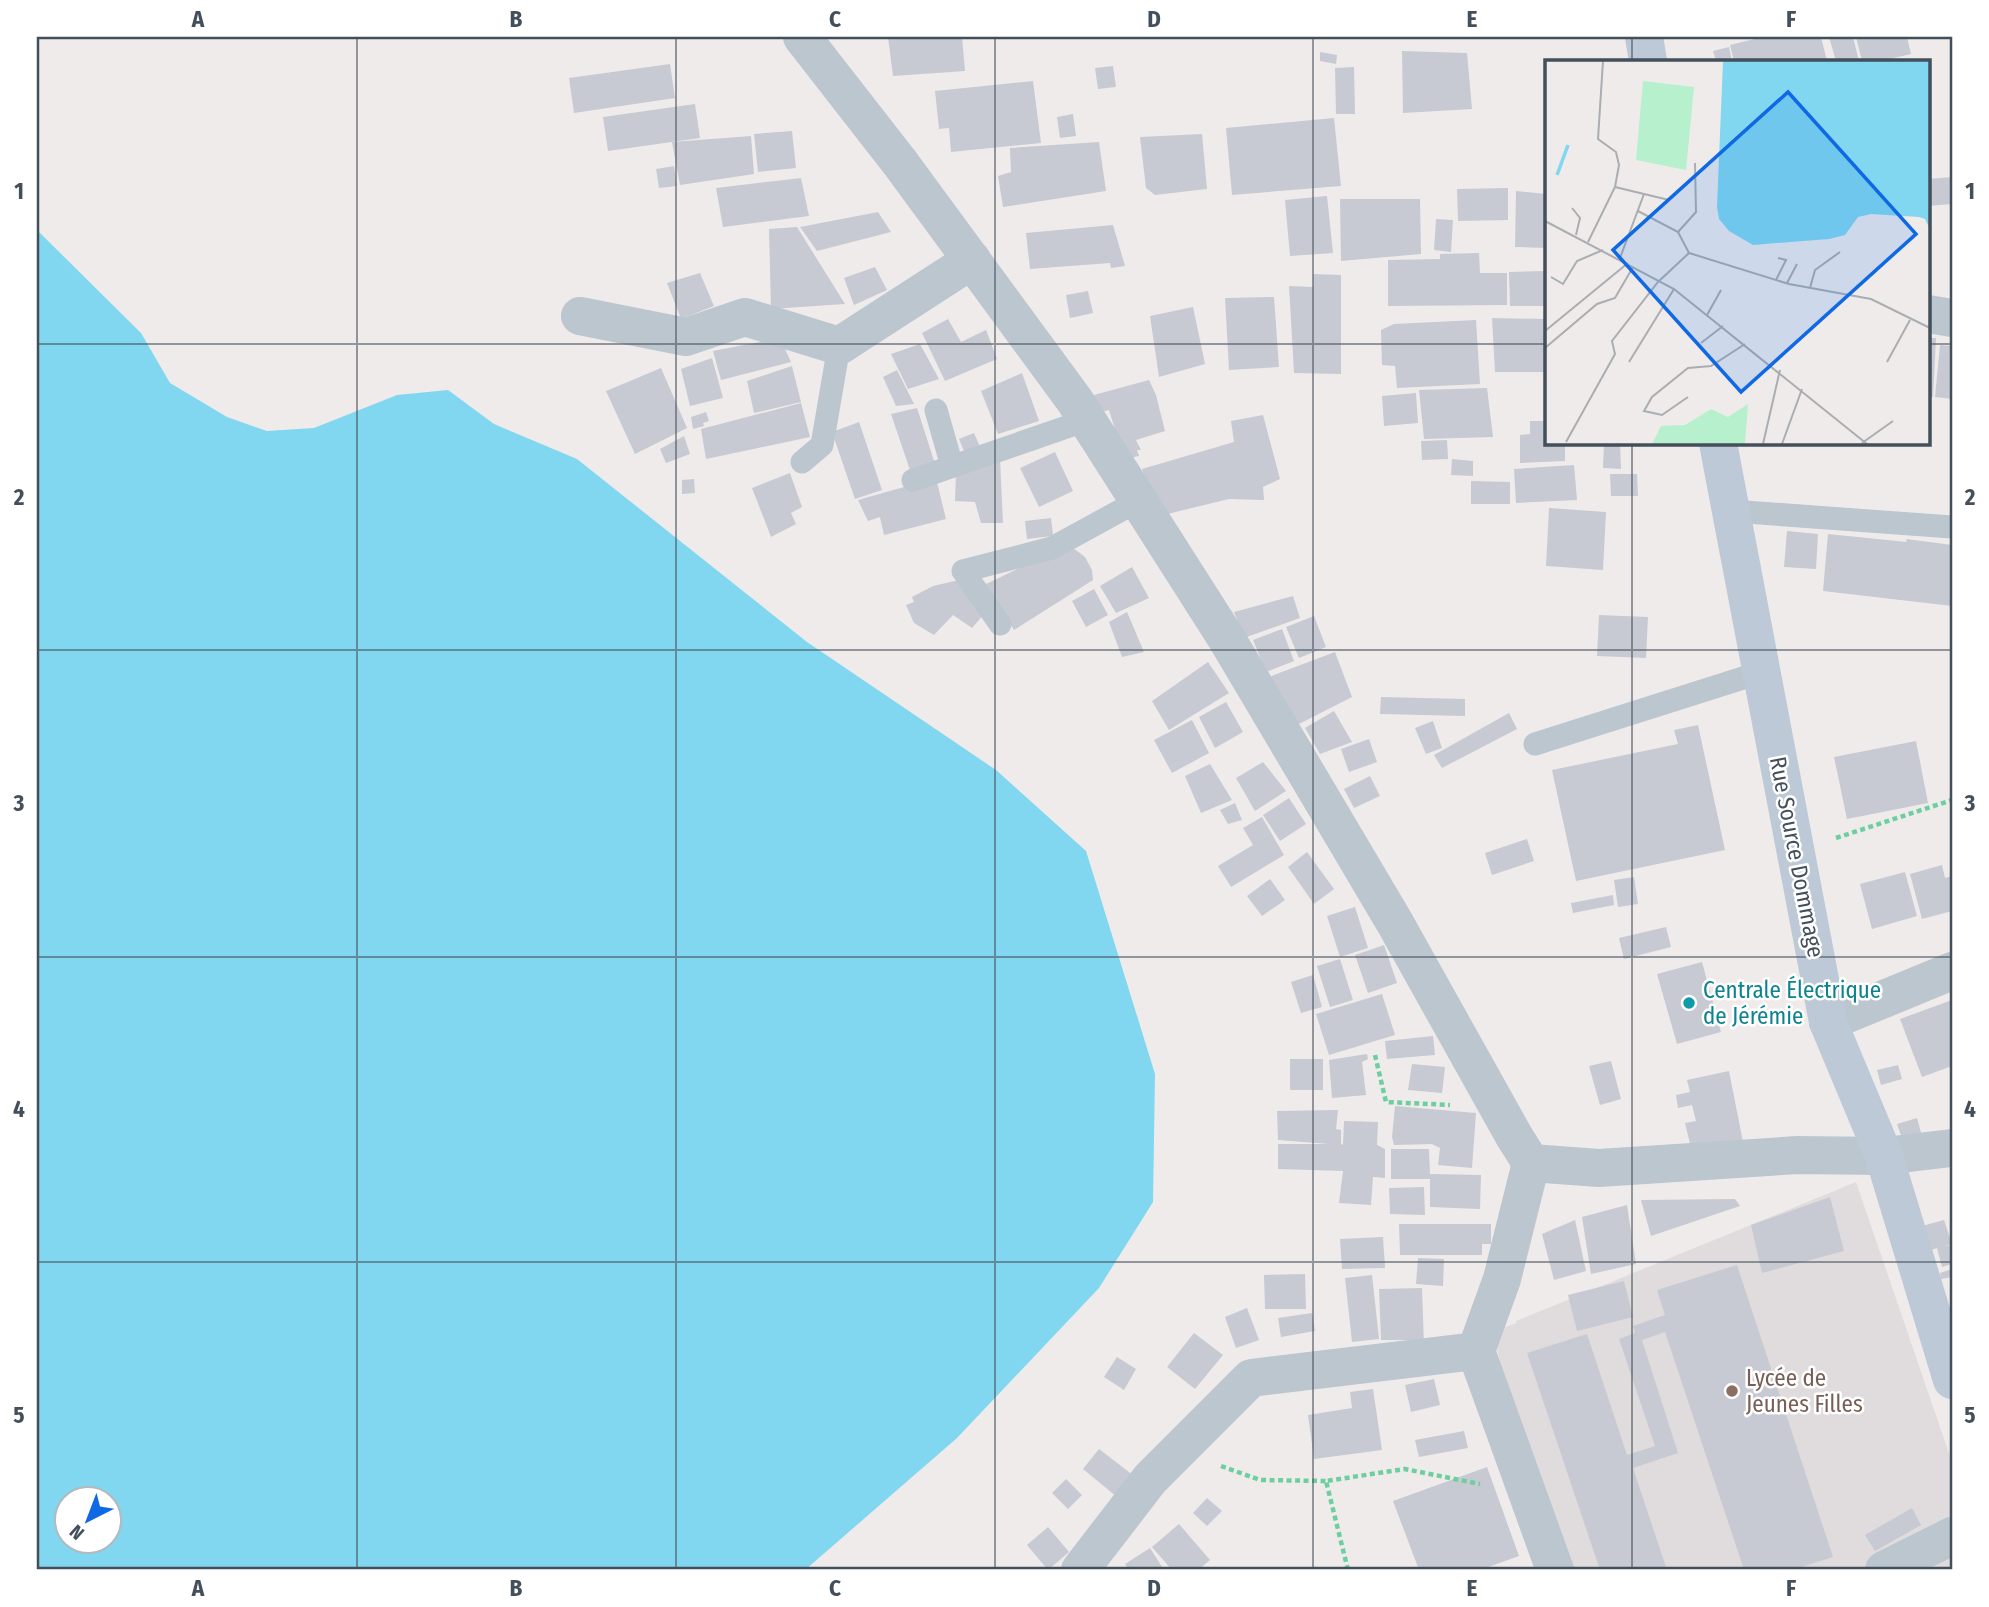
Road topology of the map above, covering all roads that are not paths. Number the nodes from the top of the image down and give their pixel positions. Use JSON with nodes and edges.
{"nodes":[{"id":1,"x":802,"y":37,"type":"edge"},
{"id":2,"x":1644,"y":37,"type":"edge"},
{"id":3,"x":1648,"y":60,"type":"edge"},
{"id":4,"x":972,"y":260,"type":"junction"},
{"id":5,"x":1930,"y":314,"type":"edge"},
{"id":6,"x":580,"y":316,"type":"dead end"},
{"id":7,"x":1952,"y":318,"type":"edge"},
{"id":8,"x":839,"y":346,"type":"junction"},
{"id":9,"x":936,"y":410,"type":"dead end"},
{"id":10,"x":1087,"y":420,"type":"junction"},
{"id":11,"x":1718,"y":444,"type":"edge"},
{"id":12,"x":802,"y":462,"type":"dead end"},
{"id":13,"x":952,"y":466,"type":"junction"},
{"id":14,"x":913,"y":480,"type":"dead end"},
{"id":15,"x":1138,"y":500,"type":"junction"},
{"id":16,"x":1731,"y":511,"type":"junction"},
{"id":17,"x":1952,"y":527,"type":"edge"},
{"id":18,"x":1000,"y":624,"type":"dead end"},
{"id":19,"x":1762,"y":672,"type":"junction"},
{"id":20,"x":1535,"y":744,"type":"dead end"},
{"id":21,"x":1952,"y":971,"type":"edge"},
{"id":22,"x":1828,"y":1021,"type":"junction"},
{"id":23,"x":1952,"y":1148,"type":"edge"},
{"id":24,"x":1884,"y":1156,"type":"junction"},
{"id":25,"x":1531,"y":1163,"type":"junction"},
{"id":26,"x":1476,"y":1352,"type":"junction"},
{"id":27,"x":1952,"y":1380,"type":"edge"},
{"id":28,"x":1952,"y":1536,"type":"edge"},
{"id":29,"x":1080,"y":1570,"type":"edge"},
{"id":30,"x":1555,"y":1570,"type":"edge"},
{"id":31,"x":1884,"y":1570,"type":"edge"}],
"edges":[{"from":1,"to":4,"type":"street"},
{"from":2,"to":3,"type":"main road"},
{"from":4,"to":8,"type":"street"},
{"from":4,"to":10,"type":"street"},
{"from":5,"to":7,"type":"street"},
{"from":6,"to":8,"type":"street"},
{"from":8,"to":12,"type":"lane"},
{"from":9,"to":13,"type":"lane"},
{"from":10,"to":13,"type":"lane"},
{"from":10,"to":15,"type":"street"},
{"from":11,"to":16,"type":"main road","name":"Rue Source Dommage"},
{"from":13,"to":14,"type":"lane"},
{"from":15,"to":18,"type":"lane"},
{"from":15,"to":25,"type":"street"},
{"from":16,"to":17,"type":"lane"},
{"from":16,"to":19,"type":"main road","name":"Rue Source Dommage"},
{"from":19,"to":20,"type":"lane"},
{"from":19,"to":22,"type":"main road","name":"Rue Source Dommage"},
{"from":21,"to":22,"type":"street"},
{"from":22,"to":24,"type":"main road","name":"Rue Source Dommage"},
{"from":23,"to":24,"type":"street"},
{"from":24,"to":25,"type":"street"},
{"from":24,"to":27,"type":"main road","name":"Rue Source Dommage"},
{"from":25,"to":26,"type":"street"},
{"from":26,"to":29,"type":"street"},
{"from":26,"to":30,"type":"street"},
{"from":28,"to":31,"type":"street"}]}
